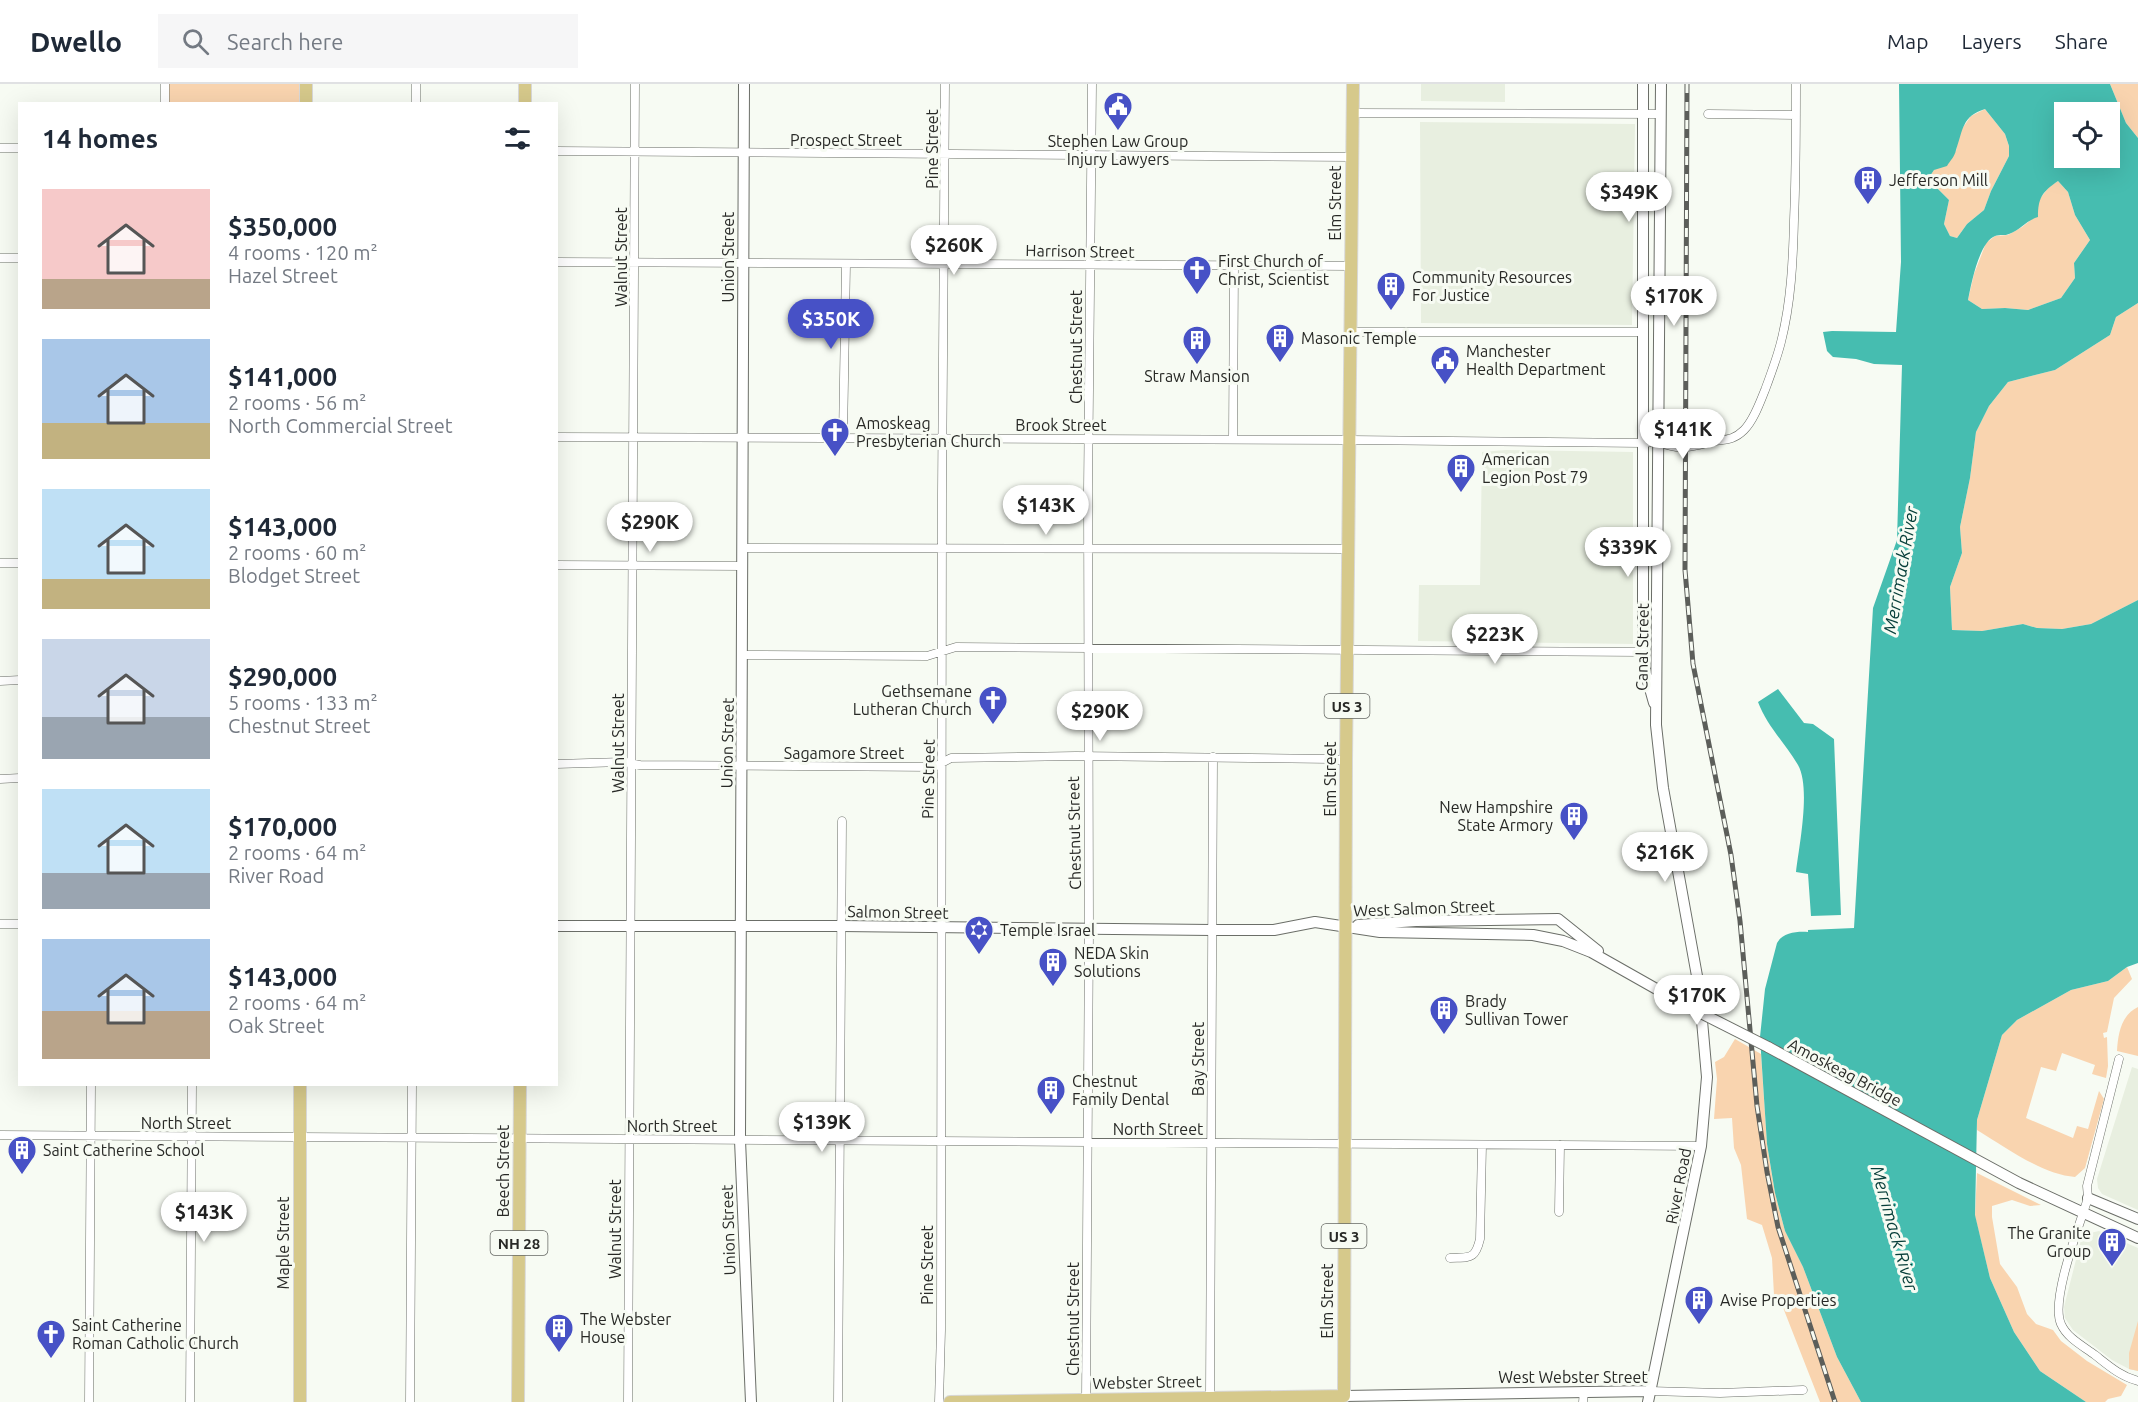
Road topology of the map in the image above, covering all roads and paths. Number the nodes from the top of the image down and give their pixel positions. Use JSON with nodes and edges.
{"nodes":[{"id":1,"x":165,"y":84,"type":"edge"},
{"id":2,"x":306,"y":84,"type":"edge"},
{"id":3,"x":416,"y":84,"type":"edge"},
{"id":4,"x":525,"y":84,"type":"edge"},
{"id":5,"x":635,"y":84,"type":"edge"},
{"id":6,"x":744,"y":84,"type":"edge"},
{"id":7,"x":945,"y":84,"type":"edge"},
{"id":8,"x":1092,"y":84,"type":"edge"},
{"id":9,"x":1353,"y":84,"type":"edge"},
{"id":10,"x":1643,"y":84,"type":"edge"},
{"id":11,"x":1660,"y":84,"type":"edge"},
{"id":12,"x":1796,"y":84,"type":"edge"},
{"id":13,"x":165,"y":102,"type":"edge"},
{"id":14,"x":306,"y":102,"type":"edge"},
{"id":15,"x":416,"y":102,"type":"edge"},
{"id":16,"x":525,"y":102,"type":"edge"},
{"id":17,"x":1352,"y":113,"type":"junction"},
{"id":18,"x":1643,"y":114,"type":"junction"},
{"id":19,"x":1660,"y":114,"type":"junction"},
{"id":20,"x":1708,"y":114,"type":"dead end"},
{"id":21,"x":1796,"y":115,"type":"junction"},
{"id":22,"x":0,"y":148,"type":"edge"},
{"id":23,"x":18,"y":148,"type":"edge"},
{"id":24,"x":558,"y":151,"type":"edge"},
{"id":25,"x":635,"y":152,"type":"junction"},
{"id":26,"x":744,"y":153,"type":"junction"},
{"id":27,"x":945,"y":154,"type":"junction"},
{"id":28,"x":1092,"y":155,"type":"junction"},
{"id":29,"x":1352,"y":157,"type":"junction"},
{"id":30,"x":0,"y":258,"type":"edge"},
{"id":31,"x":18,"y":258,"type":"edge"},
{"id":32,"x":558,"y":262,"type":"edge"},
{"id":33,"x":635,"y":263,"type":"junction"},
{"id":34,"x":743,"y":263,"type":"junction"},
{"id":35,"x":945,"y":263,"type":"junction"},
{"id":36,"x":846,"y":264,"type":"junction"},
{"id":37,"x":1090,"y":265,"type":"junction"},
{"id":38,"x":1234,"y":266,"type":"junction"},
{"id":39,"x":1351,"y":266,"type":"junction"},
{"id":40,"x":1350,"y":332,"type":"junction"},
{"id":41,"x":1644,"y":332,"type":"junction"},
{"id":42,"x":558,"y":436,"type":"edge"},
{"id":43,"x":634,"y":436,"type":"junction"},
{"id":44,"x":742,"y":437,"type":"junction"},
{"id":45,"x":843,"y":437,"type":"junction"},
{"id":46,"x":943,"y":438,"type":"junction"},
{"id":47,"x":1088,"y":439,"type":"junction"},
{"id":48,"x":1233,"y":439,"type":"junction"},
{"id":49,"x":1350,"y":440,"type":"junction"},
{"id":50,"x":1659,"y":442,"type":"junction"},
{"id":51,"x":1642,"y":443,"type":"junction"},
{"id":52,"x":743,"y":548,"type":"junction"},
{"id":53,"x":943,"y":549,"type":"junction"},
{"id":54,"x":1088,"y":549,"type":"junction"},
{"id":55,"x":1348,"y":549,"type":"junction"},
{"id":56,"x":0,"y":563,"type":"edge"},
{"id":57,"x":18,"y":563,"type":"edge"},
{"id":58,"x":558,"y":566,"type":"edge"},
{"id":59,"x":633,"y":566,"type":"junction"},
{"id":60,"x":743,"y":566,"type":"junction"},
{"id":61,"x":1087,"y":648,"type":"junction"},
{"id":62,"x":942,"y":651,"type":"junction"},
{"id":63,"x":1348,"y":651,"type":"junction"},
{"id":64,"x":1642,"y":652,"type":"junction"},
{"id":65,"x":742,"y":655,"type":"junction"},
{"id":66,"x":18,"y":680,"type":"edge"},
{"id":67,"x":0,"y":681,"type":"edge"},
{"id":68,"x":1655,"y":706,"type":"junction"},
{"id":69,"x":1087,"y":756,"type":"junction"},
{"id":70,"x":1213,"y":757,"type":"junction"},
{"id":71,"x":942,"y":761,"type":"junction"},
{"id":72,"x":1346,"y":761,"type":"junction"},
{"id":73,"x":558,"y":764,"type":"edge"},
{"id":74,"x":631,"y":764,"type":"junction"},
{"id":75,"x":741,"y":766,"type":"junction"},
{"id":76,"x":0,"y":778,"type":"edge"},
{"id":77,"x":18,"y":778,"type":"edge"},
{"id":78,"x":842,"y":821,"type":"dead end"},
{"id":79,"x":0,"y":924,"type":"edge"},
{"id":80,"x":18,"y":924,"type":"edge"},
{"id":81,"x":558,"y":926,"type":"edge"},
{"id":82,"x":741,"y":926,"type":"junction"},
{"id":83,"x":1346,"y":926,"type":"junction"},
{"id":84,"x":630,"y":927,"type":"junction"},
{"id":85,"x":841,"y":927,"type":"junction"},
{"id":86,"x":941,"y":928,"type":"junction"},
{"id":87,"x":1089,"y":929,"type":"junction"},
{"id":88,"x":1212,"y":930,"type":"junction"},
{"id":89,"x":1620,"y":969,"type":"junction"},
{"id":90,"x":1696,"y":973,"type":"joint"},
{"id":91,"x":1683,"y":1004,"type":"joint"},
{"id":92,"x":2119,"y":1059,"type":"dead end"},
{"id":93,"x":91,"y":1086,"type":"edge"},
{"id":94,"x":192,"y":1086,"type":"edge"},
{"id":95,"x":300,"y":1086,"type":"edge"},
{"id":96,"x":412,"y":1086,"type":"edge"},
{"id":97,"x":520,"y":1086,"type":"edge"},
{"id":98,"x":0,"y":1136,"type":"edge"},
{"id":99,"x":91,"y":1136,"type":"junction"},
{"id":100,"x":192,"y":1137,"type":"junction"},
{"id":101,"x":299,"y":1137,"type":"junction"},
{"id":102,"x":411,"y":1139,"type":"junction"},
{"id":103,"x":519,"y":1139,"type":"junction"},
{"id":104,"x":628,"y":1140,"type":"junction"},
{"id":105,"x":740,"y":1140,"type":"junction"},
{"id":106,"x":841,"y":1141,"type":"junction"},
{"id":107,"x":941,"y":1141,"type":"junction"},
{"id":108,"x":1086,"y":1142,"type":"junction"},
{"id":109,"x":1211,"y":1143,"type":"junction"},
{"id":110,"x":1344,"y":1144,"type":"junction"},
{"id":111,"x":1482,"y":1145,"type":"junction"},
{"id":112,"x":1560,"y":1145,"type":"junction"},
{"id":113,"x":1701,"y":1146,"type":"junction"},
{"id":114,"x":2088,"y":1198,"type":"junction"},
{"id":115,"x":1558,"y":1212,"type":"dead end"},
{"id":116,"x":2083,"y":1213,"type":"junction"},
{"id":117,"x":2138,"y":1219,"type":"edge"},
{"id":118,"x":2138,"y":1238,"type":"edge"},
{"id":119,"x":1450,"y":1258,"type":"dead end"},
{"id":120,"x":2138,"y":1381,"type":"edge"},
{"id":121,"x":1803,"y":1390,"type":"dead end"},
{"id":122,"x":1584,"y":1397,"type":"edge"},
{"id":123,"x":1649,"y":1397,"type":"edge"},
{"id":124,"x":1210,"y":1398,"type":"junction"},
{"id":125,"x":1344,"y":1399,"type":"edge"},
{"id":126,"x":1086,"y":1401,"type":"edge"},
{"id":127,"x":90,"y":1402,"type":"edge"},
{"id":128,"x":190,"y":1402,"type":"edge"},
{"id":129,"x":300,"y":1402,"type":"edge"},
{"id":130,"x":410,"y":1402,"type":"edge"},
{"id":131,"x":518,"y":1402,"type":"edge"},
{"id":132,"x":628,"y":1402,"type":"edge"},
{"id":133,"x":751,"y":1402,"type":"edge"},
{"id":134,"x":838,"y":1402,"type":"edge"},
{"id":135,"x":939,"y":1402,"type":"edge"},
{"id":136,"x":950,"y":1402,"type":"edge"},
{"id":137,"x":976,"y":1402,"type":"edge"}],
"edges":[{"from":1,"to":13,"type":"street"},
{"from":2,"to":14,"type":"main road"},
{"from":3,"to":15,"type":"street"},
{"from":4,"to":16,"type":"main road"},
{"from":5,"to":25,"type":"street","name":"Walnut Street"},
{"from":6,"to":26,"type":"street","name":"Union Street"},
{"from":7,"to":27,"type":"street","name":"Pine Street"},
{"from":8,"to":28,"type":"street","name":"Chestnut Street"},
{"from":9,"to":17,"type":"main road","name":"Elm Street","number":"US 3"},
{"from":10,"to":18,"type":"street","name":"Canal Street"},
{"from":11,"to":19,"type":"street","name":"Canal Street"},
{"from":12,"to":21,"type":"street"},
{"from":17,"to":18,"type":"street"},
{"from":17,"to":29,"type":"main road","name":"Elm Street","number":"US 3"},
{"from":18,"to":19,"type":"street"},
{"from":18,"to":41,"type":"street","name":"Canal Street"},
{"from":19,"to":50,"type":"street","name":"Canal Street"},
{"from":20,"to":21,"type":"street"},
{"from":21,"to":50,"type":"street","name":"Brook Street"},
{"from":22,"to":23,"type":"street"},
{"from":24,"to":25,"type":"street","name":"Prospect Street"},
{"from":25,"to":26,"type":"street","name":"Prospect Street"},
{"from":25,"to":33,"type":"street","name":"Walnut Street"},
{"from":26,"to":27,"type":"street","name":"Prospect Street"},
{"from":26,"to":34,"type":"street","name":"Union Street"},
{"from":27,"to":28,"type":"street","name":"Prospect Street"},
{"from":27,"to":35,"type":"street","name":"Pine Street"},
{"from":28,"to":29,"type":"street","name":"Prospect Street"},
{"from":28,"to":37,"type":"street","name":"Chestnut Street"},
{"from":29,"to":39,"type":"main road","name":"Elm Street","number":"US 3"},
{"from":30,"to":31,"type":"street"},
{"from":32,"to":33,"type":"street","name":"Harrison Street"},
{"from":33,"to":34,"type":"street","name":"Harrison Street"},
{"from":33,"to":43,"type":"street","name":"Walnut Street"},
{"from":34,"to":36,"type":"street","name":"Harrison Street"},
{"from":34,"to":44,"type":"street","name":"Union Street"},
{"from":35,"to":36,"type":"street","name":"Harrison Street"},
{"from":35,"to":37,"type":"street","name":"Harrison Street"},
{"from":35,"to":46,"type":"street","name":"Pine Street"},
{"from":36,"to":45,"type":"street"},
{"from":37,"to":38,"type":"street","name":"Harrison Street"},
{"from":37,"to":47,"type":"street","name":"Chestnut Street"},
{"from":38,"to":39,"type":"street","name":"Harrison Street"},
{"from":38,"to":48,"type":"street"},
{"from":39,"to":40,"type":"main road","name":"Elm Street","number":"US 3"},
{"from":40,"to":41,"type":"street"},
{"from":40,"to":49,"type":"main road","name":"Elm Street","number":"US 3"},
{"from":41,"to":51,"type":"street","name":"Canal Street"},
{"from":42,"to":43,"type":"street","name":"Brook Street"},
{"from":43,"to":44,"type":"street","name":"Brook Street"},
{"from":43,"to":59,"type":"street","name":"Walnut Street"},
{"from":44,"to":45,"type":"street","name":"Brook Street"},
{"from":44,"to":52,"type":"street","name":"Union Street"},
{"from":45,"to":46,"type":"street","name":"Brook Street"},
{"from":46,"to":47,"type":"street","name":"Brook Street"},
{"from":46,"to":53,"type":"street","name":"Pine Street"},
{"from":47,"to":48,"type":"street","name":"Brook Street"},
{"from":47,"to":54,"type":"street","name":"Chestnut Street"},
{"from":48,"to":49,"type":"street","name":"Brook Street"},
{"from":49,"to":51,"type":"street","name":"Brook Street"},
{"from":49,"to":55,"type":"main road","name":"Elm Street","number":"US 3"},
{"from":50,"to":51,"type":"street","name":"Brook Street"},
{"from":50,"to":68,"type":"street","name":"Canal Street"},
{"from":51,"to":64,"type":"street","name":"Canal Street"},
{"from":52,"to":53,"type":"street"},
{"from":52,"to":60,"type":"street","name":"Union Street"},
{"from":53,"to":54,"type":"street"},
{"from":53,"to":62,"type":"street","name":"Pine Street"},
{"from":54,"to":55,"type":"street"},
{"from":54,"to":61,"type":"street","name":"Chestnut Street"},
{"from":55,"to":63,"type":"main road","name":"Elm Street","number":"US 3"},
{"from":56,"to":57,"type":"street"},
{"from":58,"to":59,"type":"street"},
{"from":59,"to":60,"type":"street"},
{"from":59,"to":74,"type":"street","name":"Walnut Street"},
{"from":60,"to":65,"type":"street","name":"Union Street"},
{"from":61,"to":62,"type":"street"},
{"from":61,"to":63,"type":"street"},
{"from":61,"to":69,"type":"street","name":"Chestnut Street"},
{"from":62,"to":65,"type":"street"},
{"from":62,"to":71,"type":"street","name":"Pine Street"},
{"from":63,"to":64,"type":"street"},
{"from":63,"to":72,"type":"main road","name":"Elm Street","number":"US 3"},
{"from":64,"to":68,"type":"street","name":"Canal Street"},
{"from":65,"to":75,"type":"street","name":"Union Street"},
{"from":66,"to":67,"type":"street"},
{"from":68,"to":90,"type":"street","name":"Canal Street"},
{"from":69,"to":70,"type":"street","name":"Sagamore Street"},
{"from":69,"to":71,"type":"street","name":"Sagamore Street"},
{"from":69,"to":87,"type":"street","name":"Chestnut Street"},
{"from":70,"to":72,"type":"street","name":"Sagamore Street"},
{"from":70,"to":88,"type":"street","name":"Bay Street"},
{"from":71,"to":75,"type":"street","name":"Sagamore Street"},
{"from":71,"to":86,"type":"street","name":"Pine Street"},
{"from":72,"to":83,"type":"main road","name":"Elm Street","number":"US 3"},
{"from":73,"to":74,"type":"street","name":"Sagamore Street"},
{"from":74,"to":75,"type":"street","name":"Sagamore Street"},
{"from":74,"to":84,"type":"street","name":"Walnut Street"},
{"from":75,"to":82,"type":"street","name":"Union Street"},
{"from":76,"to":77,"type":"street"},
{"from":78,"to":85,"type":"street"},
{"from":79,"to":80,"type":"street"},
{"from":81,"to":84,"type":"street","name":"Salmon Street"},
{"from":82,"to":84,"type":"street","name":"Salmon Street"},
{"from":82,"to":85,"type":"street","name":"Salmon Street"},
{"from":82,"to":105,"type":"street","name":"Union Street"},
{"from":83,"to":88,"type":"street","name":"Salmon Street"},
{"from":83,"to":89,"type":"street","name":"West Salmon Street"},
{"from":83,"to":89,"type":"street","name":"West Salmon Street"},
{"from":83,"to":110,"type":"main road","name":"Elm Street","number":"US 3"},
{"from":84,"to":104,"type":"street","name":"Walnut Street"},
{"from":85,"to":86,"type":"street","name":"Salmon Street"},
{"from":85,"to":106,"type":"street"},
{"from":86,"to":87,"type":"street","name":"Salmon Street"},
{"from":86,"to":107,"type":"street","name":"Pine Street"},
{"from":87,"to":88,"type":"street","name":"Salmon Street"},
{"from":87,"to":108,"type":"street","name":"Chestnut Street"},
{"from":88,"to":109,"type":"street","name":"Bay Street"},
{"from":89,"to":91,"type":"street","name":"West Salmon Street"},
{"from":90,"to":113,"type":"street","name":"River Road"},
{"from":91,"to":116,"type":"street","name":"Amoskeag Bridge","bridge":true},
{"from":92,"to":114,"type":"street"},
{"from":93,"to":99,"type":"street"},
{"from":94,"to":100,"type":"street"},
{"from":95,"to":101,"type":"main road","name":"Maple Street"},
{"from":96,"to":102,"type":"street"},
{"from":97,"to":103,"type":"main road","name":"Beech Street","number":"NH 28"},
{"from":98,"to":99,"type":"street","name":"North Street"},
{"from":99,"to":100,"type":"street","name":"North Street"},
{"from":99,"to":127,"type":"street"},
{"from":100,"to":101,"type":"street","name":"North Street"},
{"from":100,"to":128,"type":"street"},
{"from":101,"to":102,"type":"street","name":"North Street"},
{"from":101,"to":129,"type":"main road","name":"Maple Street"},
{"from":102,"to":103,"type":"street","name":"North Street"},
{"from":102,"to":130,"type":"street"},
{"from":103,"to":104,"type":"street","name":"North Street"},
{"from":103,"to":131,"type":"main road","name":"Beech Street","number":"NH 28"},
{"from":104,"to":105,"type":"street","name":"North Street"},
{"from":104,"to":132,"type":"street","name":"Walnut Street"},
{"from":105,"to":106,"type":"street","name":"North Street"},
{"from":105,"to":133,"type":"street","name":"Union Street"},
{"from":106,"to":107,"type":"street","name":"North Street"},
{"from":106,"to":134,"type":"street"},
{"from":107,"to":108,"type":"street","name":"North Street"},
{"from":107,"to":135,"type":"street","name":"Pine Street"},
{"from":108,"to":109,"type":"street","name":"North Street"},
{"from":108,"to":126,"type":"street","name":"Chestnut Street"},
{"from":109,"to":110,"type":"street","name":"North Street"},
{"from":109,"to":124,"type":"street","name":"Bay Street"},
{"from":110,"to":111,"type":"street","name":"North Street"},
{"from":110,"to":125,"type":"main road","name":"Elm Street","number":"US 3"},
{"from":111,"to":112,"type":"street","name":"North Street"},
{"from":111,"to":119,"type":"street"},
{"from":112,"to":113,"type":"street","name":"North Street"},
{"from":112,"to":115,"type":"street"},
{"from":113,"to":123,"type":"street","name":"River Road"},
{"from":114,"to":116,"type":"street"},
{"from":114,"to":117,"type":"street"},
{"from":116,"to":118,"type":"street","name":"Amoskeag Bridge"},
{"from":116,"to":120,"type":"street"},
{"from":121,"to":123,"type":"street","name":"West Webster Street"},
{"from":122,"to":123,"type":"street","name":"West Webster Street"},
{"from":122,"to":125,"type":"street","name":"West Webster Street"},
{"from":124,"to":125,"type":"main road","name":"Webster Street"},
{"from":124,"to":126,"type":"main road","name":"Webster Street"},
{"from":126,"to":137,"type":"main road","name":"Webster Street"},
{"from":136,"to":137,"type":"main road","name":"Webster Street"}]}
